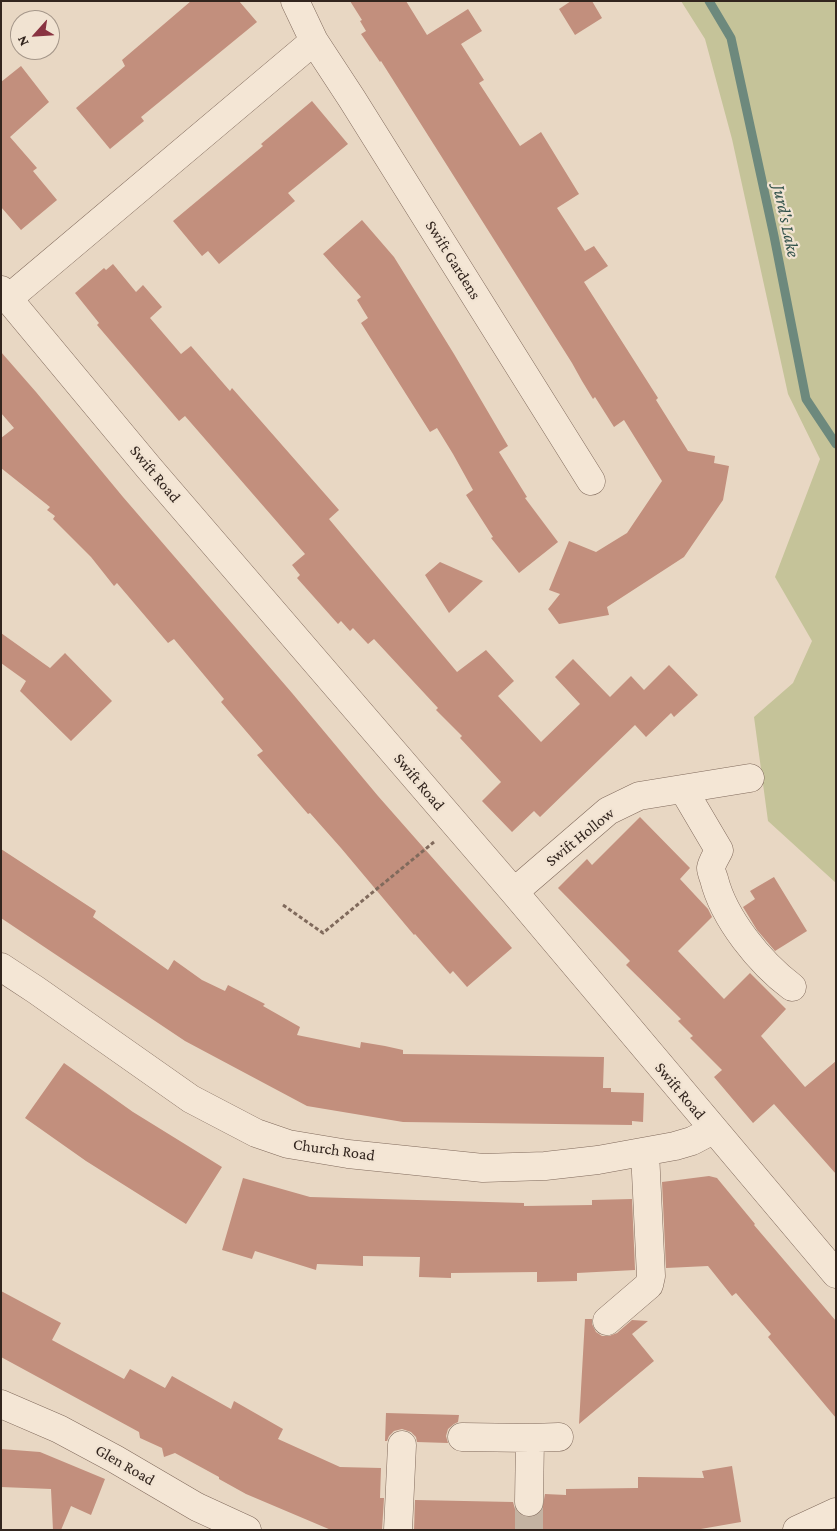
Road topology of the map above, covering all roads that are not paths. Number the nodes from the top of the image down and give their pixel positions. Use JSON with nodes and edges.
{"nodes":[{"id":1,"x":295,"y":1,"type":"edge"},
{"id":2,"x":314,"y":41,"type":"junction"},
{"id":3,"x":5,"y":294,"type":"edge"},
{"id":4,"x":591,"y":481,"type":"dead end"},
{"id":5,"x":750,"y":778,"type":"dead end"},
{"id":6,"x":683,"y":789,"type":"junction"},
{"id":7,"x":514,"y":892,"type":"junction"},
{"id":8,"x":1,"y":967,"type":"edge"},
{"id":9,"x":792,"y":988,"type":"dead end"},
{"id":10,"x":713,"y":1130,"type":"junction"},
{"id":11,"x":644,"y":1152,"type":"junction"},
{"id":12,"x":836,"y":1274,"type":"edge"},
{"id":13,"x":607,"y":1321,"type":"dead end"},
{"id":14,"x":1,"y":1404,"type":"edge"},
{"id":15,"x":462,"y":1437,"type":"dead end"},
{"id":16,"x":560,"y":1437,"type":"dead end"},
{"id":17,"x":530,"y":1438,"type":"junction"},
{"id":18,"x":402,"y":1446,"type":"dead end"},
{"id":19,"x":529,"y":1502,"type":"tunnel mouth"},
{"id":20,"x":836,"y":1512,"type":"edge"},
{"id":21,"x":247,"y":1530,"type":"edge"},
{"id":22,"x":398,"y":1530,"type":"edge"},
{"id":23,"x":796,"y":1530,"type":"edge"}],
"edges":[{"from":1,"to":2,"type":"street","name":"Swift Gardens"},
{"from":2,"to":3,"type":"street"},
{"from":2,"to":4,"type":"street","name":"Swift Gardens"},
{"from":3,"to":7,"type":"street","name":"Swift Road"},
{"from":5,"to":6,"type":"street","name":"Swift Hollow"},
{"from":6,"to":7,"type":"street","name":"Swift Hollow"},
{"from":6,"to":9,"type":"street"},
{"from":7,"to":10,"type":"street","name":"Swift Road"},
{"from":8,"to":11,"type":"street","name":"Church Road"},
{"from":10,"to":11,"type":"street","name":"Church Road"},
{"from":10,"to":12,"type":"street","name":"Swift Road"},
{"from":11,"to":13,"type":"street"},
{"from":14,"to":21,"type":"street","name":"Glen Road"},
{"from":15,"to":17,"type":"street"},
{"from":16,"to":17,"type":"street"},
{"from":17,"to":19,"type":"street"},
{"from":18,"to":22,"type":"street"},
{"from":20,"to":23,"type":"street"}]}
